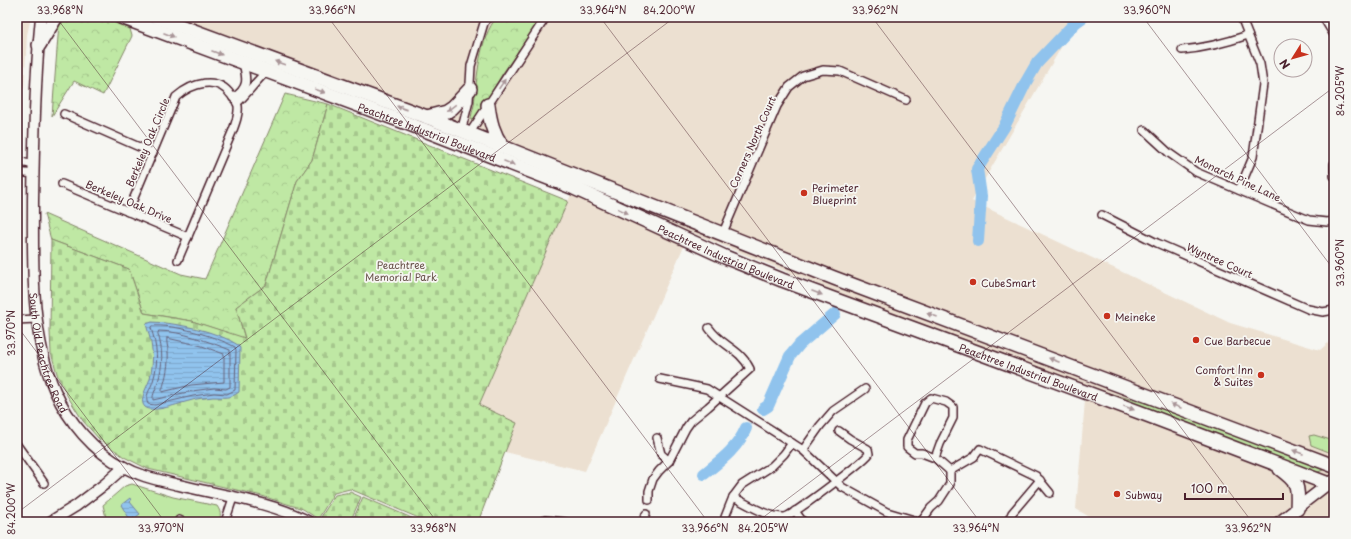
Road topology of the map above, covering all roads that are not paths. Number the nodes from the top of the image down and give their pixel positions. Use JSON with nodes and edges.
{"nodes":[{"id":1,"x":41,"y":17,"type":"edge"},
{"id":2,"x":56,"y":17,"type":"edge"},
{"id":3,"x":121,"y":17,"type":"edge"},
{"id":4,"x":156,"y":17,"type":"edge"},
{"id":5,"x":488,"y":17,"type":"edge"},
{"id":6,"x":546,"y":17,"type":"edge"},
{"id":7,"x":1241,"y":17,"type":"edge"},
{"id":8,"x":1323,"y":17,"type":"edge"},
{"id":9,"x":1248,"y":35,"type":"junction"},
{"id":10,"x":1334,"y":35,"type":"edge"},
{"id":11,"x":39,"y":45,"type":"junction"},
{"id":12,"x":1182,"y":50,"type":"dead end"},
{"id":13,"x":243,"y":63,"type":"junction"},
{"id":14,"x":266,"y":72,"type":"junction"},
{"id":15,"x":248,"y":85,"type":"junction"},
{"id":16,"x":470,"y":89,"type":"junction"},
{"id":17,"x":235,"y":100,"type":"junction"},
{"id":18,"x":906,"y":100,"type":"dead end"},
{"id":19,"x":488,"y":105,"type":"junction"},
{"id":20,"x":64,"y":114,"type":"dead end"},
{"id":21,"x":427,"y":117,"type":"junction"},
{"id":22,"x":463,"y":124,"type":"dead end"},
{"id":23,"x":473,"y":128,"type":"dead end"},
{"id":24,"x":1144,"y":130,"type":"dead end"},
{"id":25,"x":502,"y":146,"type":"junction"},
{"id":26,"x":152,"y":153,"type":"junction"},
{"id":27,"x":17,"y":161,"type":"edge"},
{"id":28,"x":1334,"y":164,"type":"edge"},
{"id":29,"x":34,"y":169,"type":"junction"},
{"id":30,"x":17,"y":172,"type":"edge"},
{"id":31,"x":1334,"y":176,"type":"edge"},
{"id":32,"x":62,"y":184,"type":"dead end"},
{"id":33,"x":1238,"y":190,"type":"junction"},
{"id":34,"x":128,"y":212,"type":"junction"},
{"id":35,"x":1102,"y":215,"type":"dead end"},
{"id":36,"x":1334,"y":221,"type":"edge"},
{"id":37,"x":722,"y":235,"type":"junction"},
{"id":38,"x":188,"y":237,"type":"junction"},
{"id":39,"x":178,"y":260,"type":"dead end"},
{"id":40,"x":1334,"y":310,"type":"edge"},
{"id":41,"x":36,"y":319,"type":"junction"},
{"id":42,"x":17,"y":320,"type":"edge"},
{"id":43,"x":708,"y":328,"type":"dead end"},
{"id":44,"x":660,"y":379,"type":"dead end"},
{"id":45,"x":865,"y":389,"type":"dead end"},
{"id":46,"x":719,"y":397,"type":"junction"},
{"id":47,"x":839,"y":431,"type":"dead end"},
{"id":48,"x":657,"y":438,"type":"dead end"},
{"id":49,"x":792,"y":443,"type":"junction"},
{"id":50,"x":17,"y":445,"type":"edge"},
{"id":51,"x":803,"y":450,"type":"junction"},
{"id":52,"x":935,"y":458,"type":"junction"},
{"id":53,"x":669,"y":461,"type":"junction"},
{"id":54,"x":1273,"y":463,"type":"junction"},
{"id":55,"x":1334,"y":466,"type":"edge"},
{"id":56,"x":124,"y":467,"type":"junction"},
{"id":57,"x":950,"y":472,"type":"junction"},
{"id":58,"x":1040,"y":480,"type":"junction"},
{"id":59,"x":837,"y":482,"type":"junction"},
{"id":60,"x":44,"y":483,"type":"dead end"},
{"id":61,"x":1332,"y":483,"type":"edge"},
{"id":62,"x":1050,"y":492,"type":"dead end"},
{"id":63,"x":733,"y":497,"type":"junction"},
{"id":64,"x":233,"y":498,"type":"junction"},
{"id":65,"x":649,"y":500,"type":"dead end"},
{"id":66,"x":1297,"y":509,"type":"junction"},
{"id":67,"x":795,"y":511,"type":"junction"},
{"id":68,"x":646,"y":514,"type":"dead end"},
{"id":69,"x":725,"y":517,"type":"dead end"},
{"id":70,"x":545,"y":520,"type":"dead end"},
{"id":71,"x":50,"y":522,"type":"edge"},
{"id":72,"x":225,"y":522,"type":"edge"},
{"id":73,"x":309,"y":522,"type":"edge"},
{"id":74,"x":565,"y":522,"type":"edge"},
{"id":75,"x":643,"y":522,"type":"edge"},
{"id":76,"x":803,"y":522,"type":"edge"},
{"id":77,"x":921,"y":522,"type":"edge"},
{"id":78,"x":1008,"y":522,"type":"edge"},
{"id":79,"x":1279,"y":522,"type":"edge"}],
"edges":[{"from":1,"to":11,"type":"street","name":"South Old Peachtree Road"},
{"from":2,"to":11,"type":"highway"},
{"from":3,"to":13,"type":"highway","name":"Peachtree Industrial Boulevard","one_way":true},
{"from":21,"to":4,"type":"highway","name":"Peachtree Industrial Boulevard","one_way":true},
{"from":5,"to":16,"type":"street"},
{"from":19,"to":6,"type":"street","one_way":true},
{"from":7,"to":9,"type":"street"},
{"from":8,"to":10,"type":"street"},
{"from":9,"to":12,"type":"street"},
{"from":9,"to":33,"type":"street"},
{"from":11,"to":29,"type":"street","name":"South Old Peachtree Road"},
{"from":13,"to":14,"type":"highway","name":"Peachtree Industrial Boulevard"},
{"from":13,"to":15,"type":"street"},
{"from":14,"to":15,"type":"street"},
{"from":14,"to":54,"type":"highway","name":"Peachtree Industrial Boulevard","one_way":true},
{"from":15,"to":17,"type":"street"},
{"from":16,"to":21,"type":"highway","one_way":true},
{"from":16,"to":22,"type":"street"},
{"from":17,"to":26,"type":"street","name":"Berkeley Oak Circle"},
{"from":17,"to":38,"type":"street"},
{"from":18,"to":37,"type":"street","name":"Corners North Court"},
{"from":19,"to":23,"type":"street"},
{"from":19,"to":25,"type":"highway"},
{"from":20,"to":26,"type":"street"},
{"from":21,"to":25,"type":"highway","name":"Peachtree Industrial Boulevard"},
{"from":24,"to":33,"type":"street","name":"Monarch Pine Lane"},
{"from":25,"to":37,"type":"highway","name":"Peachtree Industrial Boulevard"},
{"from":26,"to":34,"type":"street","name":"Berkeley Oak Circle"},
{"from":27,"to":29,"type":"street"},
{"from":28,"to":31,"type":"street"},
{"from":29,"to":30,"type":"street"},
{"from":29,"to":41,"type":"street","name":"South Old Peachtree Road"},
{"from":32,"to":34,"type":"street","name":"Berkeley Oak Drive"},
{"from":33,"to":36,"type":"street","name":"Monarch Pine Lane"},
{"from":34,"to":38,"type":"street","name":"Berkeley Oak Drive"},
{"from":35,"to":40,"type":"street","name":"Wyntree Court"},
{"from":55,"to":37,"type":"highway","name":"Peachtree Industrial Boulevard","one_way":true},
{"from":38,"to":39,"type":"street"},
{"from":41,"to":42,"type":"street"},
{"from":41,"to":56,"type":"street","name":"South Old Peachtree Road"},
{"from":43,"to":46,"type":"street"},
{"from":44,"to":46,"type":"street"},
{"from":45,"to":51,"type":"street"},
{"from":46,"to":49,"type":"street"},
{"from":46,"to":53,"type":"street"},
{"from":47,"to":59,"type":"street"},
{"from":48,"to":53,"type":"street"},
{"from":49,"to":51,"type":"street"},
{"from":49,"to":63,"type":"street"},
{"from":50,"to":60,"type":"street"},
{"from":51,"to":59,"type":"street"},
{"from":52,"to":52,"type":"street"},
{"from":52,"to":57,"type":"street"},
{"from":53,"to":65,"type":"street"},
{"from":54,"to":61,"type":"highway","name":"Peachtree Industrial Boulevard"},
{"from":54,"to":66,"type":"highway"},
{"from":56,"to":64,"type":"street","name":"South Old Peachtree Road"},
{"from":56,"to":71,"type":"street"},
{"from":57,"to":58,"type":"street"},
{"from":57,"to":77,"type":"street"},
{"from":58,"to":62,"type":"street"},
{"from":58,"to":78,"type":"street"},
{"from":59,"to":67,"type":"street"},
{"from":59,"to":77,"type":"street"},
{"from":61,"to":66,"type":"street"},
{"from":63,"to":67,"type":"street"},
{"from":63,"to":69,"type":"street"},
{"from":64,"to":72,"type":"street"},
{"from":64,"to":73,"type":"street","name":"South Old Peachtree Road"},
{"from":66,"to":79,"type":"street"},
{"from":67,"to":76,"type":"street"},
{"from":68,"to":75,"type":"street"},
{"from":70,"to":74,"type":"street"}]}
